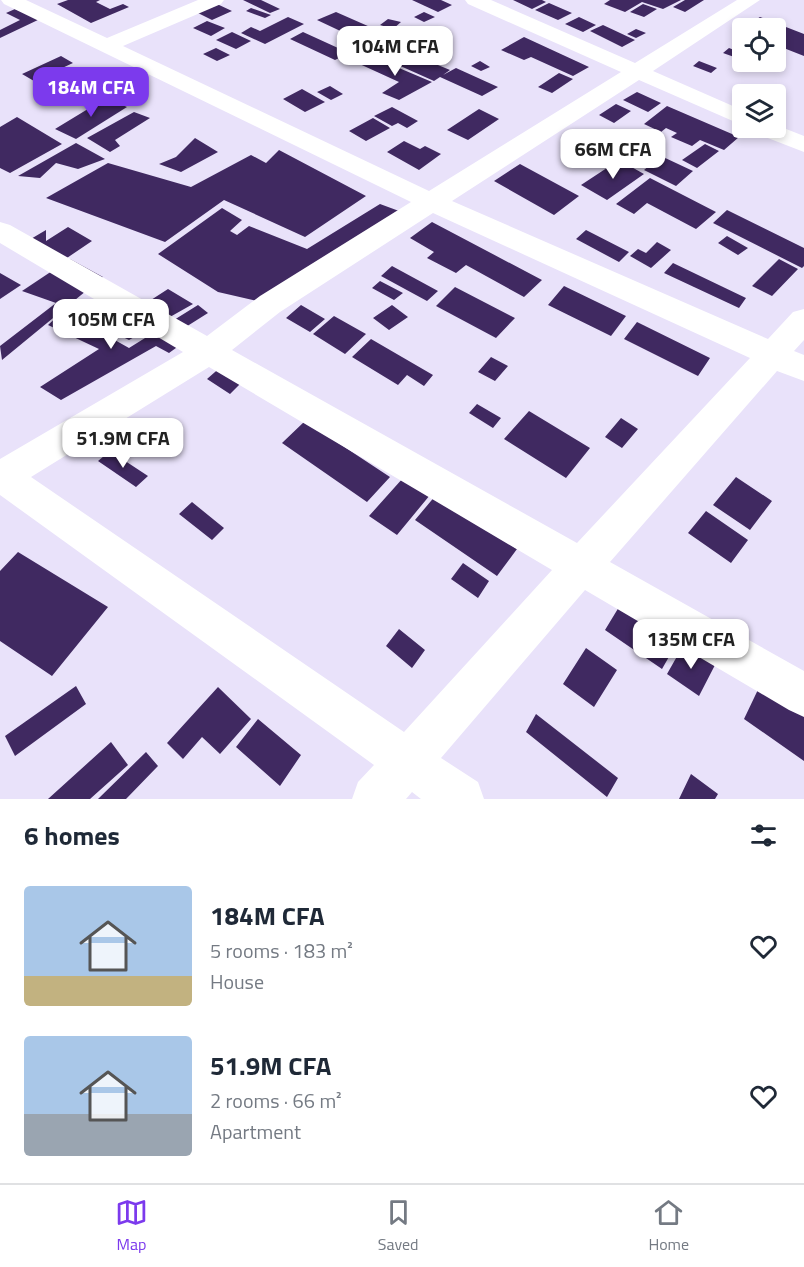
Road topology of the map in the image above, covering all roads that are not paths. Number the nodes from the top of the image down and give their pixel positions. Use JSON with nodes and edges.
{"nodes":[{"id":1,"x":11,"y":0,"type":"edge"},
{"id":2,"x":214,"y":0,"type":"edge"},
{"id":3,"x":475,"y":0,"type":"edge"},
{"id":4,"x":750,"y":0,"type":"edge"},
{"id":5,"x":106,"y":46,"type":"junction"},
{"id":6,"x":636,"y":72,"type":"junction"},
{"id":7,"x":732,"y":114,"type":"edge"},
{"id":8,"x":786,"y":138,"type":"edge"},
{"id":9,"x":804,"y":145,"type":"edge"},
{"id":10,"x":431,"y":202,"type":"junction"},
{"id":11,"x":0,"y":231,"type":"edge"},
{"id":12,"x":804,"y":320,"type":"edge"},
{"id":13,"x":208,"y":352,"type":"junction"},
{"id":14,"x":788,"y":362,"type":"edge"},
{"id":15,"x":0,"y":476,"type":"edge"},
{"id":16,"x":581,"y":566,"type":"junction"},
{"id":17,"x":804,"y":695,"type":"edge"},
{"id":18,"x":408,"y":762,"type":"junction"},
{"id":19,"x":375,"y":799,"type":"edge"},
{"id":20,"x":461,"y":799,"type":"edge"}],
"edges":[{"from":1,"to":5,"type":"street"},
{"from":2,"to":5,"type":"street"},
{"from":3,"to":6,"type":"street"},
{"from":4,"to":6,"type":"street"},
{"from":5,"to":10,"type":"street"},
{"from":6,"to":7,"type":"street"},
{"from":6,"to":10,"type":"street"},
{"from":8,"to":9,"type":"street"},
{"from":10,"to":13,"type":"street"},
{"from":10,"to":14,"type":"street"},
{"from":11,"to":13,"type":"street"},
{"from":12,"to":14,"type":"street"},
{"from":13,"to":15,"type":"street"},
{"from":13,"to":16,"type":"street"},
{"from":14,"to":16,"type":"street"},
{"from":15,"to":18,"type":"street"},
{"from":16,"to":17,"type":"street"},
{"from":16,"to":18,"type":"street"},
{"from":18,"to":19,"type":"street"},
{"from":18,"to":20,"type":"street"}]}
